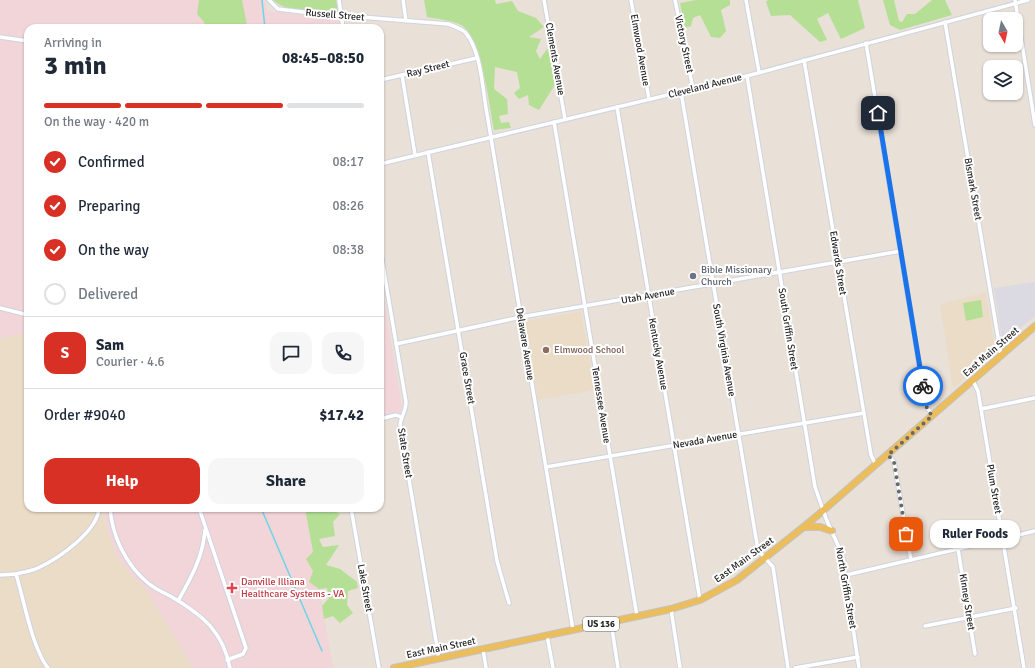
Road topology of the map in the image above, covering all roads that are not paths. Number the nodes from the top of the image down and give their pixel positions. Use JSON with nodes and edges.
{"nodes":[{"id":1,"x":269,"y":0,"type":"edge"},
{"id":2,"x":339,"y":0,"type":"edge"},
{"id":3,"x":403,"y":0,"type":"edge"},
{"id":4,"x":544,"y":0,"type":"edge"},
{"id":5,"x":631,"y":0,"type":"edge"},
{"id":6,"x":675,"y":0,"type":"edge"},
{"id":7,"x":746,"y":0,"type":"edge"},
{"id":8,"x":1028,"y":0,"type":"edge"},
{"id":9,"x":1015,"y":2,"type":"edge"},
{"id":10,"x":342,"y":16,"type":"junction"},
{"id":11,"x":406,"y":21,"type":"junction"},
{"id":12,"x":945,"y":22,"type":"junction"},
{"id":13,"x":343,"y":24,"type":"edge"},
{"id":14,"x":0,"y":37,"type":"edge"},
{"id":15,"x":24,"y":40,"type":"edge"},
{"id":16,"x":866,"y":43,"type":"junction"},
{"id":17,"x":477,"y":58,"type":"junction"},
{"id":18,"x":804,"y":60,"type":"junction"},
{"id":19,"x":759,"y":72,"type":"junction"},
{"id":20,"x":402,"y":75,"type":"junction"},
{"id":21,"x":746,"y":76,"type":"junction"},
{"id":22,"x":384,"y":79,"type":"edge"},
{"id":23,"x":693,"y":89,"type":"junction"},
{"id":24,"x":681,"y":92,"type":"junction"},
{"id":25,"x":1033,"y":98,"type":"edge"},
{"id":26,"x":649,"y":99,"type":"junction"},
{"id":27,"x":617,"y":107,"type":"junction"},
{"id":28,"x":565,"y":119,"type":"junction"},
{"id":29,"x":554,"y":122,"type":"junction"},
{"id":30,"x":1035,"y":125,"type":"edge"},
{"id":31,"x":491,"y":137,"type":"junction"},
{"id":32,"x":428,"y":152,"type":"junction"},
{"id":33,"x":415,"y":155,"type":"junction"},
{"id":34,"x":384,"y":163,"type":"edge"},
{"id":35,"x":901,"y":251,"type":"junction"},
{"id":36,"x":838,"y":263,"type":"junction"},
{"id":37,"x":384,"y":272,"type":"edge"},
{"id":38,"x":779,"y":273,"type":"junction"},
{"id":39,"x":713,"y":285,"type":"junction"},
{"id":40,"x":648,"y":296,"type":"junction"},
{"id":41,"x":585,"y":306,"type":"junction"},
{"id":42,"x":0,"y":308,"type":"edge"},
{"id":43,"x":24,"y":314,"type":"edge"},
{"id":44,"x":521,"y":317,"type":"junction"},
{"id":45,"x":1035,"y":327,"type":"edge"},
{"id":46,"x":458,"y":330,"type":"junction"},
{"id":47,"x":396,"y":344,"type":"junction"},
{"id":48,"x":1001,"y":356,"type":"junction"},
{"id":49,"x":973,"y":381,"type":"junction"},
{"id":50,"x":1035,"y":398,"type":"edge"},
{"id":51,"x":981,"y":409,"type":"junction"},
{"id":52,"x":864,"y":413,"type":"junction"},
{"id":53,"x":932,"y":416,"type":"junction"},
{"id":54,"x":401,"y":417,"type":"junction"},
{"id":55,"x":384,"y":418,"type":"edge"},
{"id":56,"x":804,"y":422,"type":"junction"},
{"id":57,"x":738,"y":434,"type":"junction"},
{"id":58,"x":674,"y":445,"type":"junction"},
{"id":59,"x":609,"y":455,"type":"junction"},
{"id":60,"x":888,"y":455,"type":"junction"},
{"id":61,"x":876,"y":465,"type":"junction"},
{"id":62,"x":546,"y":467,"type":"junction"},
{"id":63,"x":824,"y":510,"type":"junction"},
{"id":64,"x":98,"y":512,"type":"edge"},
{"id":65,"x":110,"y":512,"type":"edge"},
{"id":66,"x":200,"y":512,"type":"edge"},
{"id":67,"x":352,"y":512,"type":"edge"},
{"id":68,"x":205,"y":527,"type":"junction"},
{"id":69,"x":805,"y":527,"type":"junction"},
{"id":70,"x":832,"y":531,"type":"junction"},
{"id":71,"x":1035,"y":531,"type":"edge"},
{"id":72,"x":1002,"y":538,"type":"junction"},
{"id":73,"x":958,"y":549,"type":"junction"},
{"id":74,"x":765,"y":558,"type":"junction"},
{"id":75,"x":911,"y":560,"type":"junction"},
{"id":76,"x":16,"y":574,"type":"junction"},
{"id":77,"x":0,"y":575,"type":"edge"},
{"id":78,"x":846,"y":575,"type":"junction"},
{"id":79,"x":700,"y":600,"type":"junction"},
{"id":80,"x":178,"y":601,"type":"junction"},
{"id":81,"x":509,"y":603,"type":"dead end"},
{"id":82,"x":1016,"y":608,"type":"junction"},
{"id":83,"x":671,"y":609,"type":"junction"},
{"id":84,"x":637,"y":616,"type":"junction"},
{"id":85,"x":969,"y":617,"type":"junction"},
{"id":86,"x":611,"y":622,"type":"junction"},
{"id":87,"x":925,"y":626,"type":"dead end"},
{"id":88,"x":573,"y":630,"type":"junction"},
{"id":89,"x":547,"y":636,"type":"junction"},
{"id":90,"x":483,"y":650,"type":"junction"},
{"id":91,"x":975,"y":654,"type":"dead end"},
{"id":92,"x":858,"y":657,"type":"junction"},
{"id":93,"x":439,"y":658,"type":"junction"},
{"id":94,"x":227,"y":660,"type":"junction"},
{"id":95,"x":420,"y":665,"type":"edge"},
{"id":96,"x":48,"y":668,"type":"edge"},
{"id":97,"x":230,"y":668,"type":"edge"},
{"id":98,"x":379,"y":668,"type":"edge"},
{"id":99,"x":394,"y":668,"type":"edge"},
{"id":100,"x":486,"y":668,"type":"edge"},
{"id":101,"x":553,"y":668,"type":"edge"},
{"id":102,"x":618,"y":668,"type":"edge"},
{"id":103,"x":680,"y":668,"type":"edge"},
{"id":104,"x":788,"y":668,"type":"edge"},
{"id":105,"x":795,"y":668,"type":"edge"},
{"id":106,"x":859,"y":668,"type":"edge"},
{"id":107,"x":1024,"y":668,"type":"edge"}],
"edges":[{"from":1,"to":10,"type":"street","name":"Russell Street"},
{"from":2,"to":10,"type":"street"},
{"from":3,"to":11,"type":"street"},
{"from":4,"to":28,"type":"street","name":"Clements Avenue"},
{"from":5,"to":26,"type":"street","name":"Elmwood Avenue"},
{"from":6,"to":23,"type":"street","name":"Victory Street"},
{"from":7,"to":19,"type":"street"},
{"from":8,"to":9,"type":"street","name":"Cleveland Avenue"},
{"from":9,"to":12,"type":"street","name":"Cleveland Avenue"},
{"from":9,"to":25,"type":"street"},
{"from":10,"to":11,"type":"street","name":"Russell Street"},
{"from":10,"to":13,"type":"street"},
{"from":11,"to":17,"type":"street","name":"Russell Street"},
{"from":12,"to":16,"type":"street","name":"Cleveland Avenue"},
{"from":12,"to":48,"type":"street","name":"Bismark Street"},
{"from":14,"to":15,"type":"street"},
{"from":16,"to":18,"type":"street","name":"Cleveland Avenue"},
{"from":16,"to":35,"type":"street"},
{"from":17,"to":20,"type":"street","name":"Ray Street"},
{"from":17,"to":31,"type":"street","name":"Delaware Avenue"},
{"from":18,"to":19,"type":"street","name":"Cleveland Avenue"},
{"from":18,"to":36,"type":"street","name":"Edwards Street"},
{"from":19,"to":21,"type":"street","name":"Cleveland Avenue"},
{"from":20,"to":22,"type":"street","name":"Ray Street"},
{"from":20,"to":33,"type":"street"},
{"from":21,"to":23,"type":"street","name":"Cleveland Avenue"},
{"from":21,"to":38,"type":"street","name":"South Griffin Street"},
{"from":23,"to":24,"type":"street","name":"Cleveland Avenue"},
{"from":24,"to":26,"type":"street","name":"Cleveland Avenue"},
{"from":24,"to":39,"type":"street","name":"South Virginia Avenue"},
{"from":25,"to":30,"type":"street"},
{"from":26,"to":27,"type":"street","name":"Cleveland Avenue"},
{"from":27,"to":28,"type":"street","name":"Cleveland Avenue"},
{"from":27,"to":40,"type":"street","name":"Kentucky Avenue"},
{"from":28,"to":29,"type":"street","name":"Cleveland Avenue"},
{"from":29,"to":31,"type":"street","name":"Cleveland Avenue"},
{"from":29,"to":41,"type":"street","name":"Tennessee Avenue"},
{"from":31,"to":32,"type":"street","name":"Cleveland Avenue"},
{"from":31,"to":44,"type":"street","name":"Delaware Avenue"},
{"from":32,"to":33,"type":"street","name":"Cleveland Avenue"},
{"from":32,"to":46,"type":"street","name":"Grace Street"},
{"from":33,"to":34,"type":"street","name":"Cleveland Avenue"},
{"from":35,"to":36,"type":"street","name":"Utah Avenue"},
{"from":35,"to":53,"type":"street"},
{"from":36,"to":38,"type":"street","name":"Utah Avenue"},
{"from":36,"to":52,"type":"street","name":"Edwards Street"},
{"from":37,"to":47,"type":"street","name":"State Street"},
{"from":38,"to":39,"type":"street","name":"Utah Avenue"},
{"from":38,"to":56,"type":"street","name":"South Griffin Street"},
{"from":39,"to":40,"type":"street","name":"Utah Avenue"},
{"from":39,"to":57,"type":"street","name":"South Virginia Avenue"},
{"from":40,"to":41,"type":"street","name":"Utah Avenue"},
{"from":40,"to":58,"type":"street","name":"Kentucky Avenue"},
{"from":41,"to":44,"type":"street","name":"Utah Avenue"},
{"from":41,"to":59,"type":"street","name":"Tennessee Avenue"},
{"from":42,"to":43,"type":"street"},
{"from":44,"to":46,"type":"street","name":"Utah Avenue"},
{"from":44,"to":62,"type":"street","name":"Delaware Avenue"},
{"from":45,"to":48,"type":"main road","name":"East Main Street","number":"US 136"},
{"from":46,"to":47,"type":"street","name":"Utah Avenue"},
{"from":46,"to":81,"type":"street","name":"Grace Street"},
{"from":47,"to":54,"type":"street","name":"State Street"},
{"from":48,"to":49,"type":"main road","name":"East Main Street","number":"US 136"},
{"from":49,"to":51,"type":"street","name":"Plum Street"},
{"from":49,"to":53,"type":"main road","name":"East Main Street","number":"US 136"},
{"from":50,"to":51,"type":"street"},
{"from":51,"to":72,"type":"street","name":"Plum Street"},
{"from":52,"to":56,"type":"street","name":"Nevada Avenue"},
{"from":52,"to":61,"type":"street","name":"Edwards Street"},
{"from":53,"to":60,"type":"main road","name":"East Main Street","number":"US 136"},
{"from":54,"to":55,"type":"street"},
{"from":54,"to":93,"type":"street","name":"State Street"},
{"from":56,"to":57,"type":"street","name":"Nevada Avenue"},
{"from":56,"to":63,"type":"street","name":"South Griffin Street"},
{"from":57,"to":58,"type":"street","name":"Nevada Avenue"},
{"from":57,"to":74,"type":"street","name":"South Virginia Avenue"},
{"from":58,"to":59,"type":"street","name":"Nevada Avenue"},
{"from":58,"to":79,"type":"street","name":"Kentucky Avenue"},
{"from":59,"to":62,"type":"street","name":"Nevada Avenue"},
{"from":59,"to":84,"type":"street","name":"Tennessee Avenue"},
{"from":60,"to":61,"type":"main road","name":"East Main Street","number":"US 136"},
{"from":60,"to":75,"type":"street"},
{"from":61,"to":63,"type":"main road","name":"East Main Street","number":"US 136"},
{"from":62,"to":88,"type":"street","name":"Delaware Avenue"},
{"from":63,"to":69,"type":"main road","name":"East Main Street","number":"US 136"},
{"from":63,"to":70,"type":"street","name":"North Griffin Street"},
{"from":64,"to":76,"type":"street"},
{"from":65,"to":80,"type":"street"},
{"from":66,"to":68,"type":"street"},
{"from":67,"to":98,"type":"street","name":"Lake Street"},
{"from":68,"to":80,"type":"street"},
{"from":68,"to":94,"type":"street"},
{"from":69,"to":70,"type":"main road"},
{"from":69,"to":74,"type":"main road","name":"East Main Street","number":"US 136"},
{"from":70,"to":78,"type":"street","name":"North Griffin Street"},
{"from":71,"to":72,"type":"street"},
{"from":72,"to":73,"type":"street"},
{"from":72,"to":82,"type":"street","name":"Plum Street"},
{"from":73,"to":75,"type":"street"},
{"from":73,"to":85,"type":"street","name":"Kinney Street"},
{"from":74,"to":79,"type":"main road","name":"East Main Street","number":"US 136"},
{"from":74,"to":104,"type":"street","name":"South Virginia Avenue"},
{"from":75,"to":78,"type":"street"},
{"from":76,"to":77,"type":"street"},
{"from":76,"to":96,"type":"street"},
{"from":78,"to":92,"type":"street","name":"North Griffin Street"},
{"from":79,"to":83,"type":"main road","name":"East Main Street","number":"US 136"},
{"from":80,"to":94,"type":"street"},
{"from":82,"to":85,"type":"street"},
{"from":82,"to":107,"type":"street","name":"Plum Street"},
{"from":83,"to":84,"type":"main road","name":"East Main Street","number":"US 136"},
{"from":83,"to":103,"type":"street"},
{"from":84,"to":86,"type":"main road","name":"East Main Street","number":"US 136"},
{"from":85,"to":87,"type":"street"},
{"from":85,"to":91,"type":"street","name":"Kinney Street"},
{"from":86,"to":88,"type":"main road","name":"East Main Street","number":"US 136"},
{"from":86,"to":102,"type":"street"},
{"from":88,"to":89,"type":"main road","name":"East Main Street","number":"US 136"},
{"from":89,"to":90,"type":"main road","name":"East Main Street","number":"US 136"},
{"from":89,"to":101,"type":"street"},
{"from":90,"to":93,"type":"main road","name":"East Main Street","number":"US 136"},
{"from":90,"to":100,"type":"street"},
{"from":92,"to":105,"type":"street"},
{"from":92,"to":106,"type":"street","name":"North Griffin Street"},
{"from":93,"to":95,"type":"main road","name":"East Main Street","number":"US 136"},
{"from":94,"to":97,"type":"street"},
{"from":95,"to":99,"type":"main road","name":"East Main Street","number":"US 136"}]}
